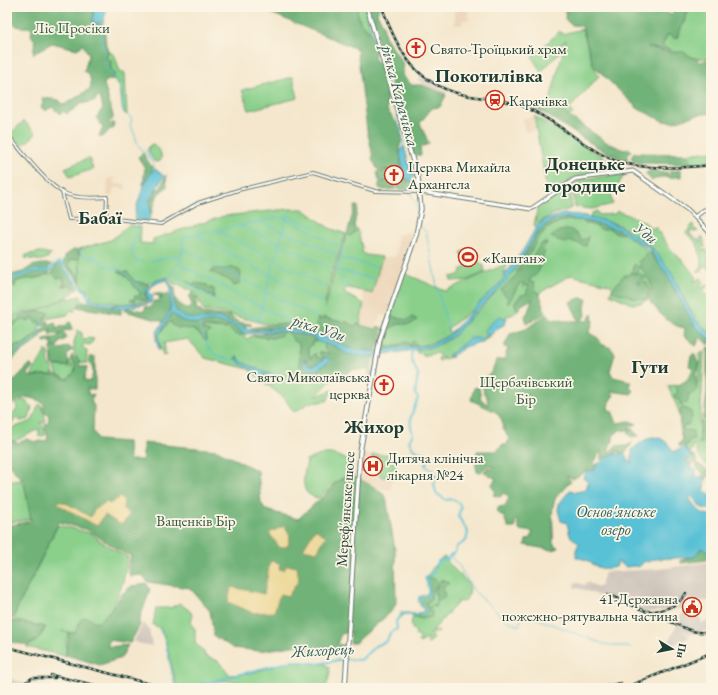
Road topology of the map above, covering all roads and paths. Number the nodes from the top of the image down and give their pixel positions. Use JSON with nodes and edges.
{"nodes":[{"id":1,"x":367,"y":7,"type":"edge"},
{"id":2,"x":7,"y":134,"type":"edge"},
{"id":3,"x":62,"y":192,"type":"junction"},
{"id":4,"x":420,"y":192,"type":"junction"},
{"id":5,"x":711,"y":210,"type":"edge"},
{"id":6,"x":696,"y":216,"type":"junction"},
{"id":7,"x":106,"y":218,"type":"junction"},
{"id":8,"x":711,"y":234,"type":"edge"},
{"id":9,"x":711,"y":686,"type":"edge"},
{"id":10,"x":345,"y":688,"type":"edge"},
{"id":11,"x":707,"y":688,"type":"edge"}],
"edges":[{"from":1,"to":4,"type":"highway","name":"Мереф'янське шосе"},
{"from":2,"to":3,"type":"street"},
{"from":3,"to":7,"type":"street"},
{"from":3,"to":7,"type":"street"},
{"from":4,"to":6,"type":"main road"},
{"from":4,"to":7,"type":"street"},
{"from":4,"to":10,"type":"highway","name":"Мереф'янське шосе"},
{"from":5,"to":6,"type":"main road"},
{"from":6,"to":8,"type":"main road"},
{"from":9,"to":11,"type":"main road"}]}
